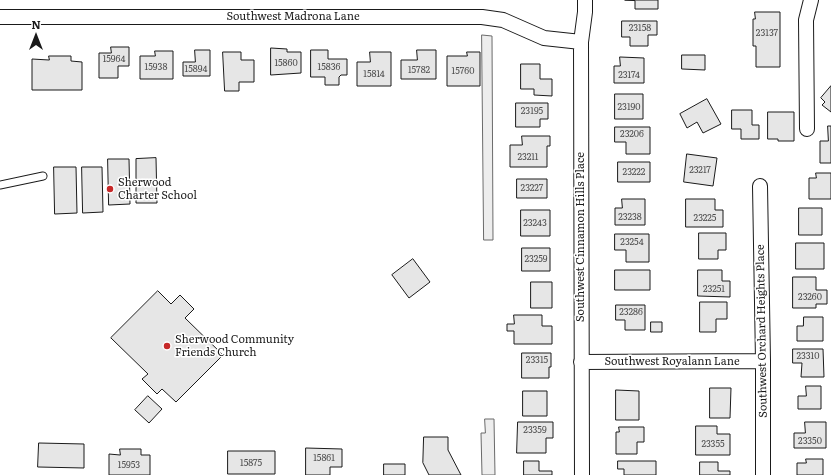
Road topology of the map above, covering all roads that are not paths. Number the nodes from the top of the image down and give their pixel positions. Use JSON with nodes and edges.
{"nodes":[{"id":1,"x":585,"y":0,"type":"edge"},
{"id":2,"x":811,"y":0,"type":"edge"},
{"id":3,"x":0,"y":17,"type":"edge"},
{"id":4,"x":581,"y":42,"type":"junction"},
{"id":5,"x":807,"y":129,"type":"dead end"},
{"id":6,"x":43,"y":176,"type":"dead end"},
{"id":7,"x":0,"y":185,"type":"edge"},
{"id":8,"x":760,"y":186,"type":"dead end"},
{"id":9,"x":763,"y":361,"type":"junction"},
{"id":10,"x":581,"y":362,"type":"junction"},
{"id":11,"x":582,"y":475,"type":"edge"},
{"id":12,"x":763,"y":475,"type":"edge"}],
"edges":[{"from":1,"to":4,"type":"street","name":"Southwest Cinnamon Hills Place"},
{"from":2,"to":5,"type":"street"},
{"from":3,"to":4,"type":"street","name":"Southwest Madrona Lane"},
{"from":4,"to":10,"type":"street","name":"Southwest Cinnamon Hills Place"},
{"from":6,"to":7,"type":"lane"},
{"from":8,"to":9,"type":"street","name":"Southwest Orchard Heights Place"},
{"from":9,"to":10,"type":"street","name":"Southwest Royalann Lane"},
{"from":9,"to":12,"type":"street","name":"Southwest Orchard Heights Place"},
{"from":10,"to":11,"type":"street","name":"Southwest Cinnamon Hills Place"}]}
